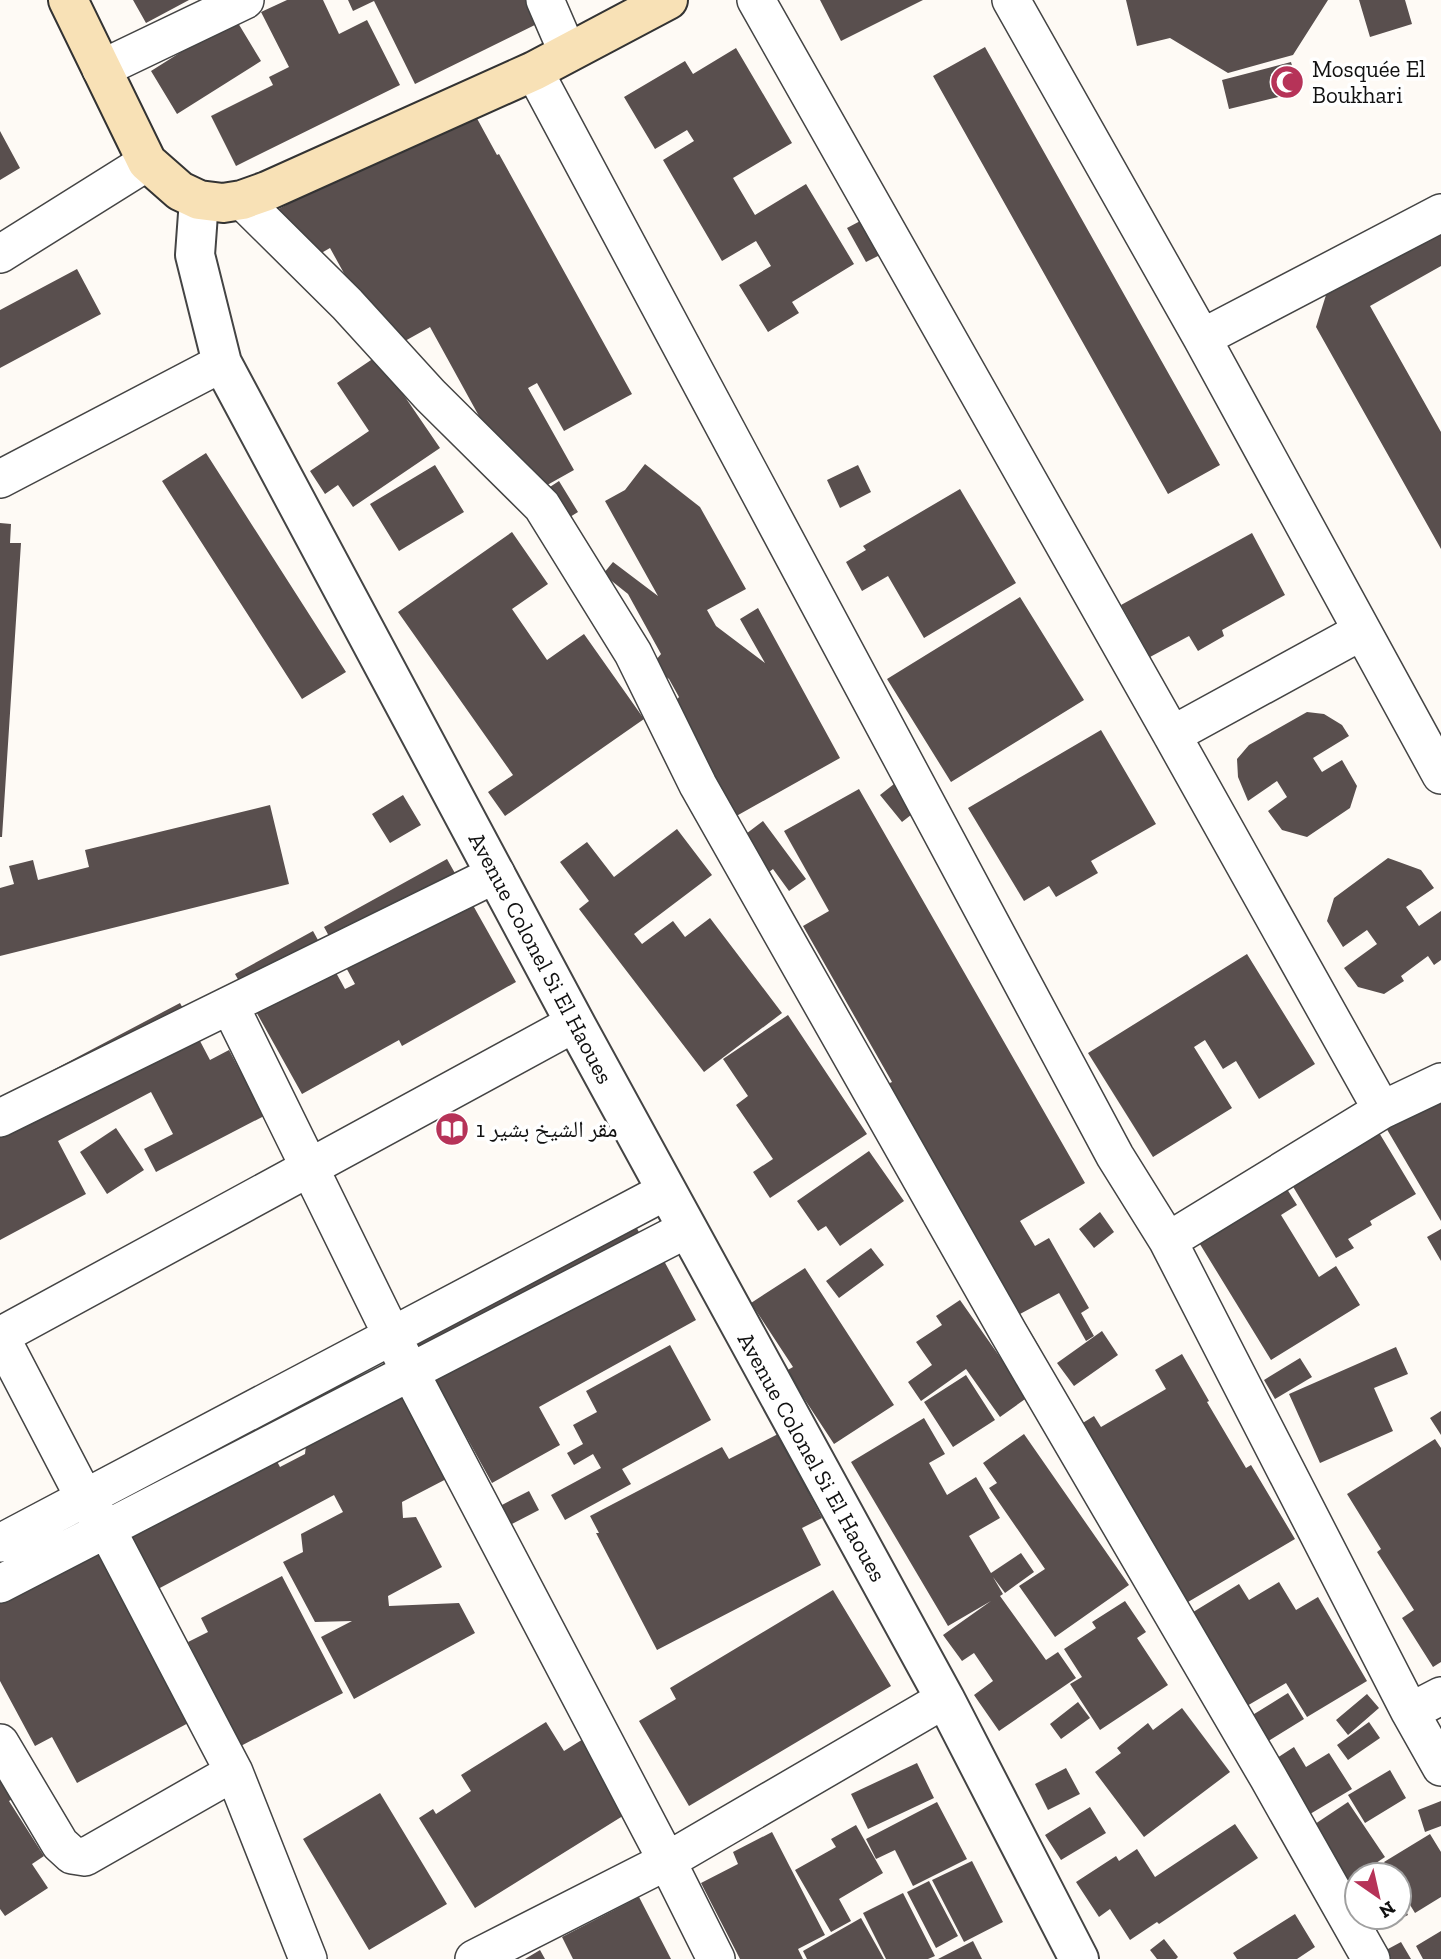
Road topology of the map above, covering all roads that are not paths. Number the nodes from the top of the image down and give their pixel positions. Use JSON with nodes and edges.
{"nodes":[{"id":1,"x":68,"y":0,"type":"edge"},
{"id":2,"x":245,"y":0,"type":"edge"},
{"id":3,"x":545,"y":0,"type":"edge"},
{"id":4,"x":668,"y":0,"type":"edge"},
{"id":5,"x":757,"y":0,"type":"edge"},
{"id":6,"x":1012,"y":0,"type":"edge"},
{"id":7,"x":568,"y":53,"type":"junction"},
{"id":8,"x":101,"y":69,"type":"junction"},
{"id":9,"x":534,"y":71,"type":"junction"},
{"id":10,"x":147,"y":162,"type":"junction"},
{"id":11,"x":199,"y":200,"type":"junction"},
{"id":12,"x":242,"y":200,"type":"junction"},
{"id":13,"x":1441,"y":213,"type":"edge"},
{"id":14,"x":0,"y":254,"type":"edge"},
{"id":15,"x":1202,"y":338,"type":"junction"},
{"id":16,"x":222,"y":363,"type":"junction"},
{"id":17,"x":0,"y":479,"type":"edge"},
{"id":18,"x":1362,"y":631,"type":"junction"},
{"id":19,"x":1172,"y":735,"type":"junction"},
{"id":20,"x":1441,"y":775,"type":"edge"},
{"id":21,"x":496,"y":874,"type":"junction"},
{"id":22,"x":230,"y":1006,"type":"junction"},
{"id":23,"x":575,"y":1023,"type":"junction"},
{"id":24,"x":1441,"y":1082,"type":"edge"},
{"id":25,"x":1381,"y":1110,"type":"junction"},
{"id":26,"x":0,"y":1118,"type":"edge"},
{"id":27,"x":311,"y":1168,"type":"junction"},
{"id":28,"x":667,"y":1191,"type":"junction"},
{"id":29,"x":687,"y":1229,"type":"junction"},
{"id":30,"x":1168,"y":1241,"type":"junction"},
{"id":31,"x":0,"y":1336,"type":"edge"},
{"id":32,"x":394,"y":1336,"type":"junction"},
{"id":33,"x":410,"y":1372,"type":"junction"},
{"id":34,"x":84,"y":1497,"type":"junction"},
{"id":35,"x":106,"y":1528,"type":"junction"},
{"id":36,"x":0,"y":1543,"type":"edge"},
{"id":37,"x":0,"y":1584,"type":"edge"},
{"id":38,"x":945,"y":1699,"type":"junction"},
{"id":39,"x":1426,"y":1704,"type":"edge"},
{"id":40,"x":0,"y":1743,"type":"edge"},
{"id":41,"x":1441,"y":1767,"type":"edge"},
{"id":42,"x":234,"y":1772,"type":"junction"},
{"id":43,"x":667,"y":1861,"type":"junction"},
{"id":44,"x":308,"y":1959,"type":"edge"},
{"id":45,"x":474,"y":1959,"type":"edge"},
{"id":46,"x":716,"y":1959,"type":"edge"},
{"id":47,"x":1079,"y":1959,"type":"edge"},
{"id":48,"x":1371,"y":1959,"type":"edge"}],
"edges":[{"from":1,"to":8,"type":"main road"},
{"from":2,"to":8,"type":"street"},
{"from":3,"to":7,"type":"street"},
{"from":4,"to":7,"type":"main road"},
{"from":5,"to":19,"type":"street"},
{"from":6,"to":15,"type":"street"},
{"from":7,"to":9,"type":"main road"},
{"from":8,"to":10,"type":"main road"},
{"from":9,"to":12,"type":"main road"},
{"from":9,"to":30,"type":"street"},
{"from":10,"to":11,"type":"main road"},
{"from":10,"to":14,"type":"street"},
{"from":11,"to":12,"type":"main road"},
{"from":11,"to":16,"type":"street","name":"Avenue Colonel Si El Haoues"},
{"from":12,"to":48,"type":"street"},
{"from":13,"to":15,"type":"street"},
{"from":15,"to":18,"type":"street"},
{"from":16,"to":17,"type":"street"},
{"from":16,"to":21,"type":"street","name":"Avenue Colonel Si El Haoues"},
{"from":18,"to":19,"type":"street"},
{"from":18,"to":20,"type":"street"},
{"from":19,"to":25,"type":"street"},
{"from":21,"to":22,"type":"street"},
{"from":21,"to":23,"type":"street","name":"Avenue Colonel Si El Haoues"},
{"from":22,"to":26,"type":"street"},
{"from":22,"to":27,"type":"street"},
{"from":23,"to":27,"type":"street"},
{"from":23,"to":28,"type":"street","name":"Avenue Colonel Si El Haoues"},
{"from":24,"to":25,"type":"street"},
{"from":25,"to":30,"type":"street"},
{"from":27,"to":31,"type":"street"},
{"from":27,"to":32,"type":"street"},
{"from":28,"to":29,"type":"street","name":"Avenue Colonel Si El Haoues"},
{"from":28,"to":32,"type":"street"},
{"from":29,"to":33,"type":"street"},
{"from":29,"to":38,"type":"street","name":"Avenue Colonel Si El Haoues"},
{"from":30,"to":39,"type":"street"},
{"from":31,"to":34,"type":"street"},
{"from":32,"to":33,"type":"street"},
{"from":32,"to":34,"type":"street"},
{"from":33,"to":35,"type":"street"},
{"from":33,"to":43,"type":"street"},
{"from":34,"to":35,"type":"street"},
{"from":34,"to":36,"type":"street"},
{"from":35,"to":37,"type":"street"},
{"from":35,"to":42,"type":"street"},
{"from":38,"to":43,"type":"street"},
{"from":38,"to":47,"type":"street","name":"Avenue Colonel Si El Haoues"},
{"from":39,"to":41,"type":"street"},
{"from":40,"to":42,"type":"street"},
{"from":42,"to":44,"type":"street"},
{"from":43,"to":45,"type":"street"},
{"from":43,"to":46,"type":"street"}]}
